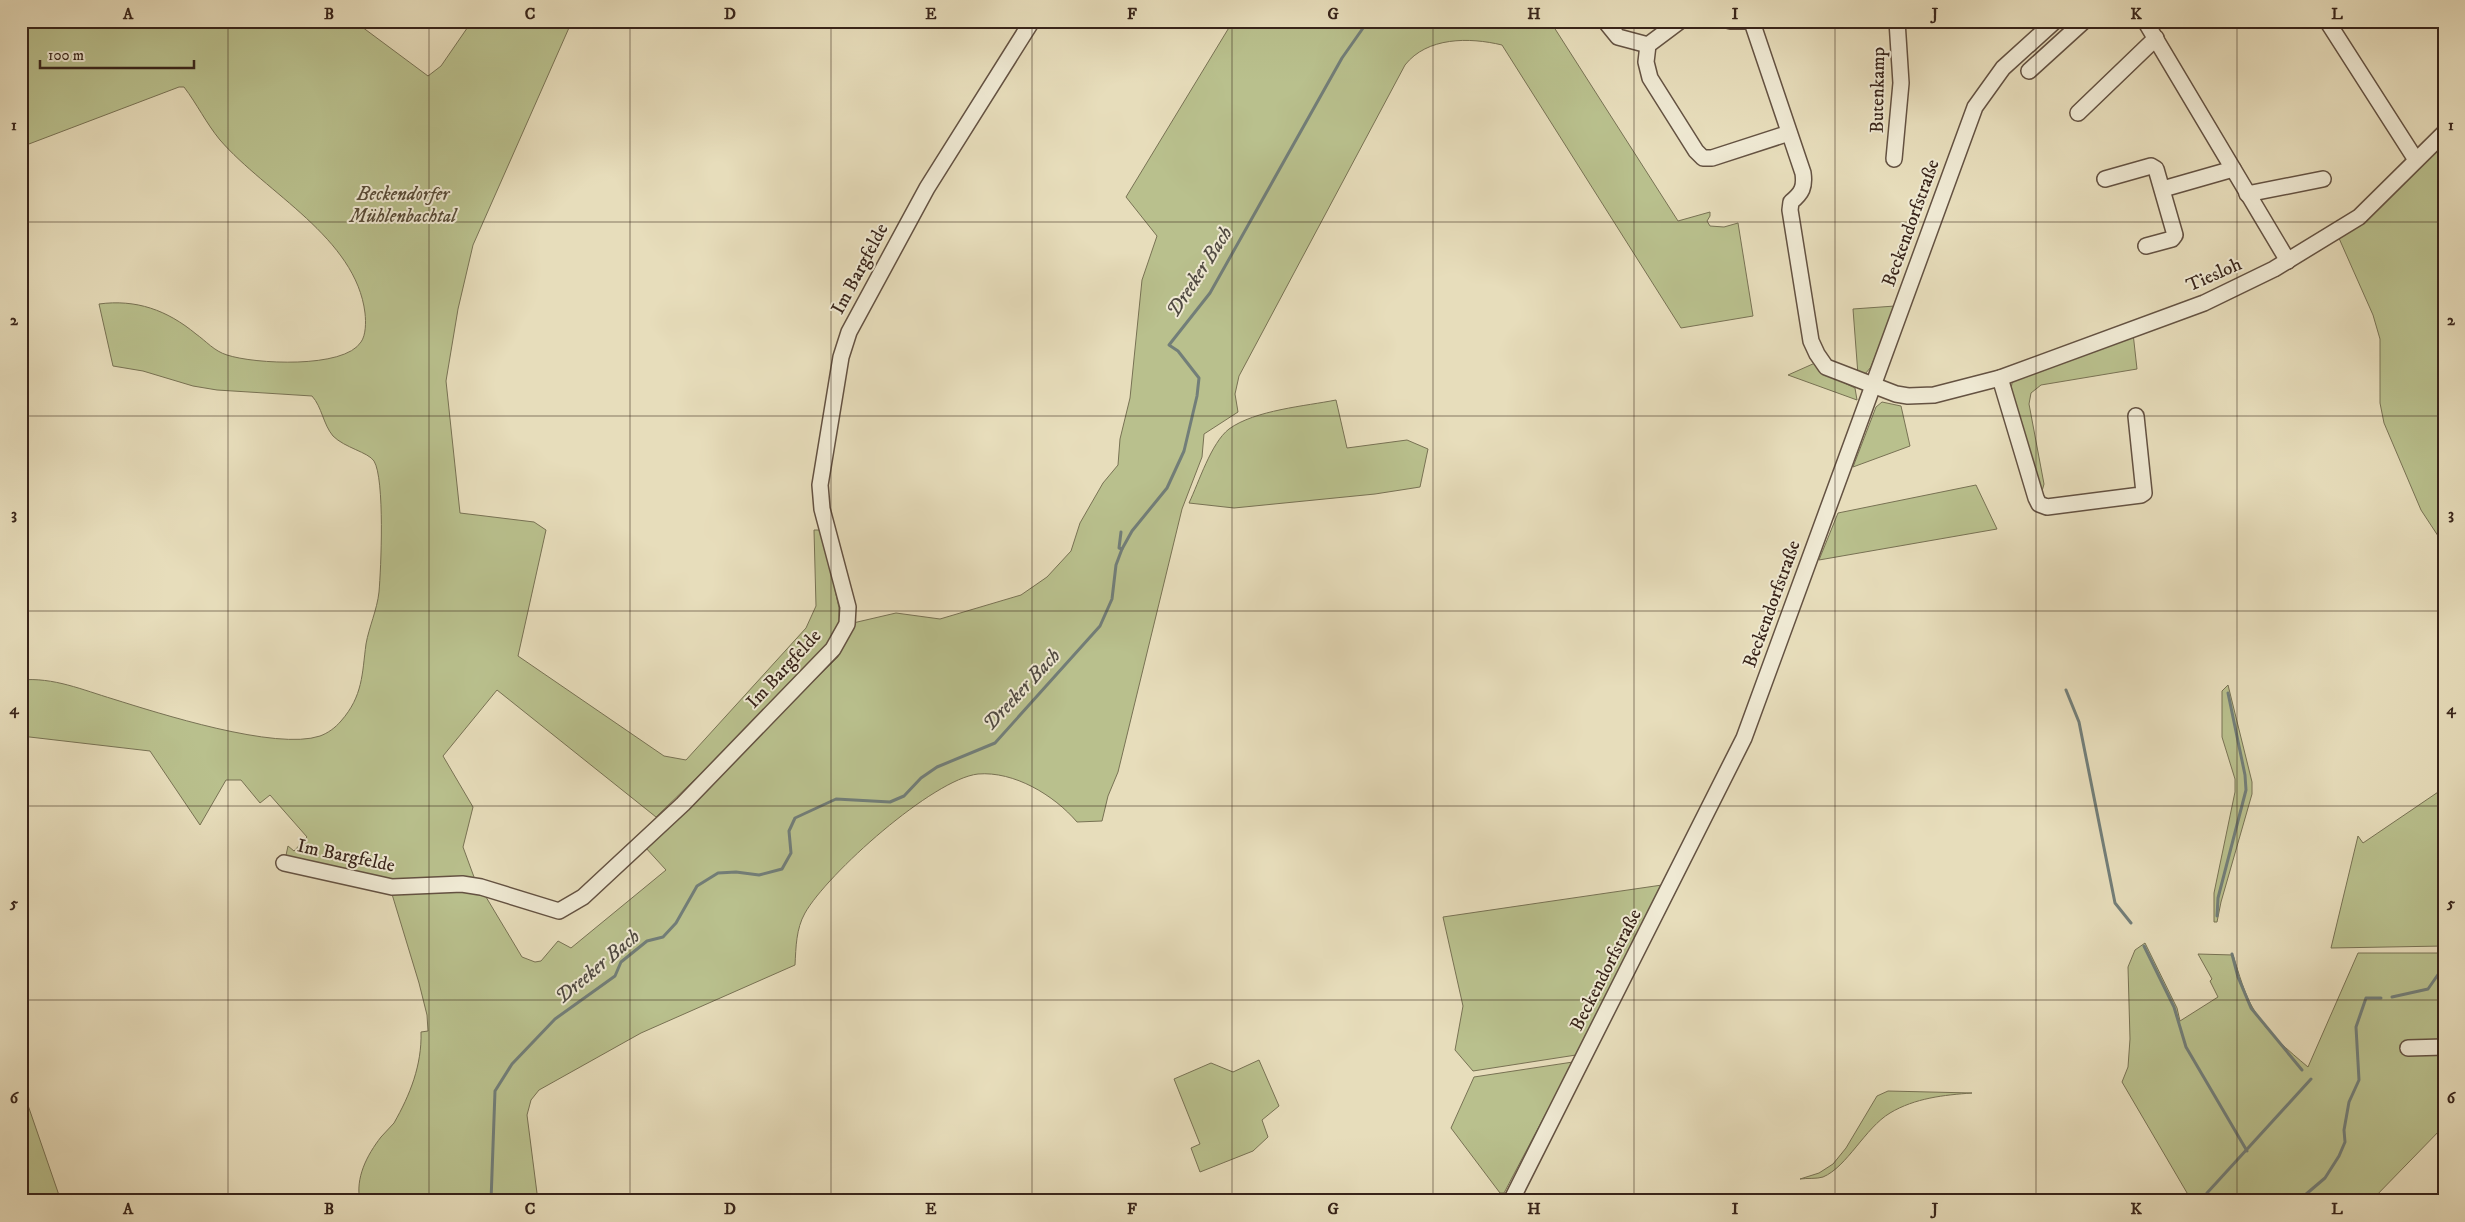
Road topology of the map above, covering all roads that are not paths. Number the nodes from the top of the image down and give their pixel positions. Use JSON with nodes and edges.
{"nodes":[{"id":1,"x":1032,"y":21,"type":"edge"},
{"id":2,"x":1604,"y":21,"type":"edge"},
{"id":3,"x":1680,"y":21,"type":"edge"},
{"id":4,"x":1730,"y":21,"type":"edge"},
{"id":5,"x":1897,"y":21,"type":"edge"},
{"id":6,"x":2055,"y":21,"type":"edge"},
{"id":7,"x":2084,"y":21,"type":"edge"},
{"id":8,"x":2146,"y":21,"type":"edge"},
{"id":9,"x":2327,"y":21,"type":"edge"},
{"id":10,"x":1752,"y":22,"type":"edge"},
{"id":11,"x":2156,"y":38,"type":"junction"},
{"id":12,"x":1648,"y":45,"type":"junction"},
{"id":13,"x":2029,"y":71,"type":"dead end"},
{"id":14,"x":2078,"y":113,"type":"dead end"},
{"id":15,"x":1789,"y":133,"type":"junction"},
{"id":16,"x":2444,"y":133,"type":"edge"},
{"id":17,"x":1894,"y":159,"type":"dead end"},
{"id":18,"x":2416,"y":160,"type":"junction"},
{"id":19,"x":2233,"y":169,"type":"junction"},
{"id":20,"x":2105,"y":179,"type":"dead end"},
{"id":21,"x":2323,"y":179,"type":"dead end"},
{"id":22,"x":2163,"y":189,"type":"junction"},
{"id":23,"x":2247,"y":194,"type":"junction"},
{"id":24,"x":2146,"y":246,"type":"dead end"},
{"id":25,"x":2288,"y":261,"type":"junction"},
{"id":26,"x":2000,"y":378,"type":"junction"},
{"id":27,"x":1872,"y":386,"type":"junction"},
{"id":28,"x":2136,"y":416,"type":"dead end"},
{"id":29,"x":284,"y":863,"type":"dead end"},
{"id":30,"x":2444,"y":1047,"type":"edge"},
{"id":31,"x":2408,"y":1048,"type":"dead end"},
{"id":32,"x":1511,"y":1201,"type":"edge"}],
"edges":[{"from":1,"to":29,"type":"street","name":"Im Bargfelde"},
{"from":2,"to":12,"type":"street"},
{"from":3,"to":12,"type":"street"},
{"from":4,"to":10,"type":"street"},
{"from":5,"to":17,"type":"street","name":"Butenkamp"},
{"from":6,"to":27,"type":"street","name":"Beckendorfstraße"},
{"from":7,"to":13,"type":"street"},
{"from":8,"to":11,"type":"street"},
{"from":9,"to":18,"type":"street"},
{"from":10,"to":15,"type":"street","name":"Tiesloh"},
{"from":11,"to":14,"type":"street"},
{"from":11,"to":19,"type":"street"},
{"from":12,"to":15,"type":"street"},
{"from":15,"to":27,"type":"street","name":"Tiesloh"},
{"from":16,"to":18,"type":"street","name":"Tiesloh"},
{"from":18,"to":25,"type":"street","name":"Tiesloh"},
{"from":19,"to":22,"type":"street"},
{"from":19,"to":23,"type":"street"},
{"from":20,"to":22,"type":"street"},
{"from":21,"to":23,"type":"street"},
{"from":22,"to":24,"type":"street"},
{"from":23,"to":25,"type":"street"},
{"from":25,"to":26,"type":"street","name":"Tiesloh"},
{"from":26,"to":27,"type":"street","name":"Tiesloh"},
{"from":26,"to":28,"type":"street"},
{"from":27,"to":32,"type":"street","name":"Beckendorfstraße"},
{"from":30,"to":31,"type":"street"}]}
